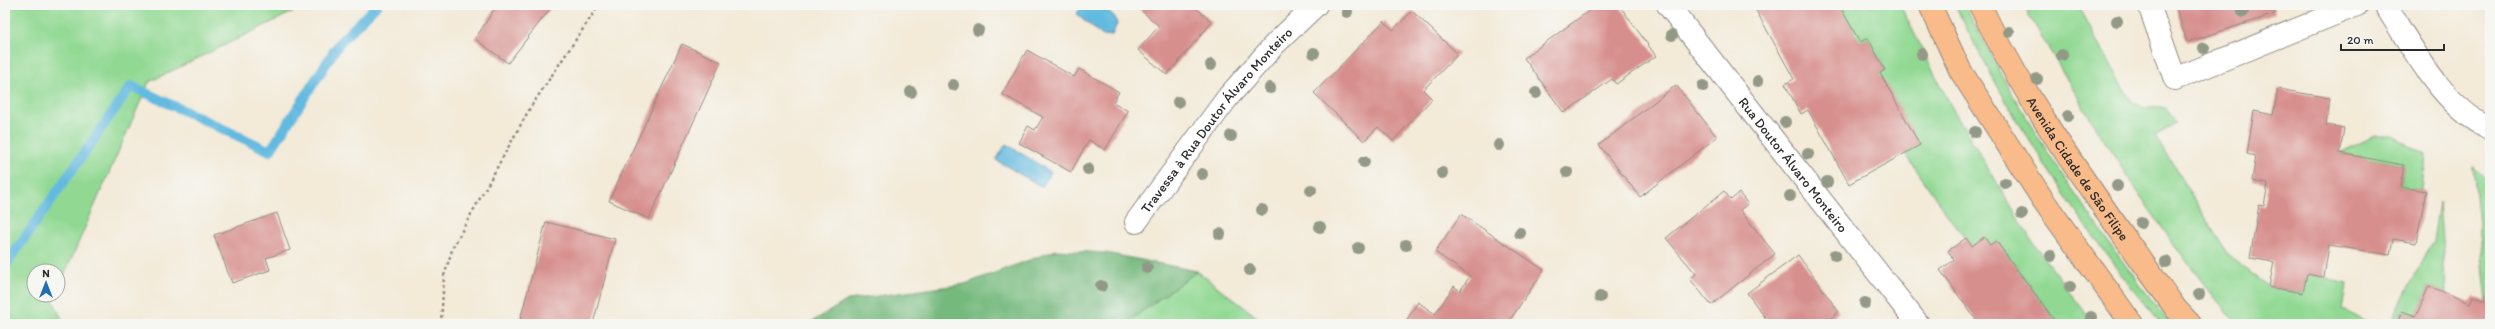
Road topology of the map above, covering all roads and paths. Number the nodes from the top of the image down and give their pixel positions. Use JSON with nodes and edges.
{"nodes":[{"id":1,"x":599,"y":5,"type":"edge"},
{"id":2,"x":1316,"y":5,"type":"edge"},
{"id":3,"x":1668,"y":5,"type":"edge"},
{"id":4,"x":1930,"y":5,"type":"edge"},
{"id":5,"x":1980,"y":5,"type":"edge"},
{"id":6,"x":2149,"y":5,"type":"edge"},
{"id":7,"x":2357,"y":5,"type":"edge"},
{"id":8,"x":2385,"y":5,"type":"edge"},
{"id":9,"x":2490,"y":128,"type":"edge"},
{"id":10,"x":1136,"y":222,"type":"dead end"},
{"id":11,"x":441,"y":324,"type":"edge"},
{"id":12,"x":1918,"y":324,"type":"edge"},
{"id":13,"x":2132,"y":324,"type":"edge"},
{"id":14,"x":2190,"y":324,"type":"edge"}],
"edges":[{"from":1,"to":11,"type":"path"},
{"from":2,"to":10,"type":"street","name":"Travessa à Rua Doutor Álvaro Monteiro"},
{"from":3,"to":12,"type":"street","name":"Rua Doutor Álvaro Monteiro"},
{"from":4,"to":13,"type":"main road"},
{"from":5,"to":14,"type":"main road","name":"Avenida Cidade de São Filipe"},
{"from":6,"to":7,"type":"street"},
{"from":8,"to":9,"type":"street"}]}
